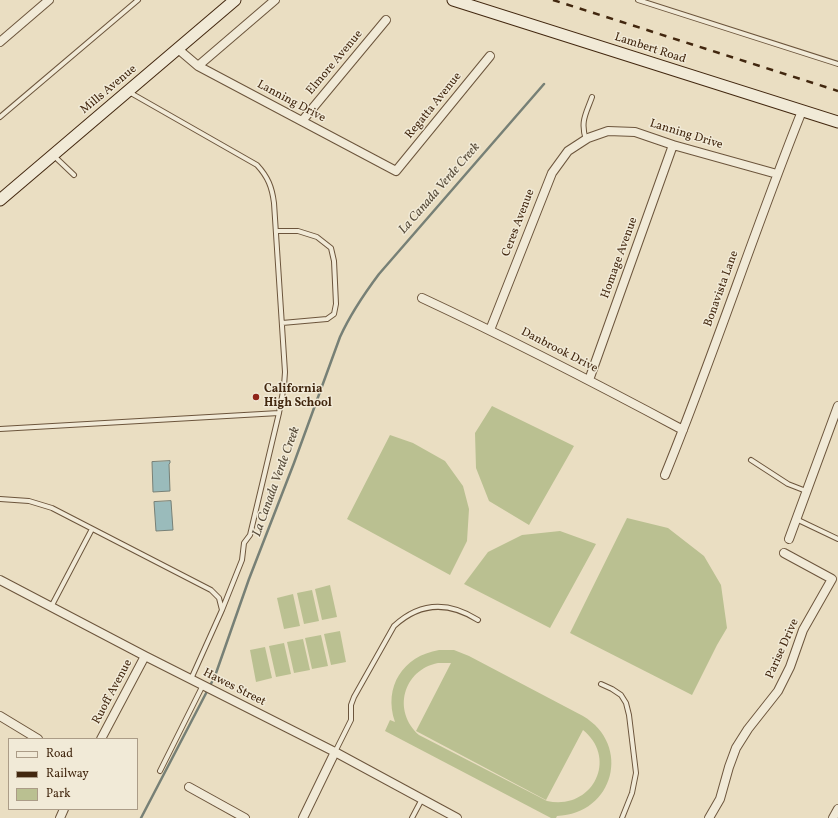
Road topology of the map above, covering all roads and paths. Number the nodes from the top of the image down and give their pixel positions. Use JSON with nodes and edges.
{"nodes":[{"id":1,"x":49,"y":0,"type":"edge"},
{"id":2,"x":138,"y":0,"type":"edge"},
{"id":3,"x":235,"y":0,"type":"edge"},
{"id":4,"x":275,"y":0,"type":"edge"},
{"id":5,"x":453,"y":0,"type":"edge"},
{"id":6,"x":638,"y":0,"type":"edge"},
{"id":7,"x":386,"y":20,"type":"dead end"},
{"id":8,"x":0,"y":42,"type":"edge"},
{"id":9,"x":178,"y":49,"type":"junction"},
{"id":10,"x":490,"y":56,"type":"dead end"},
{"id":11,"x":838,"y":64,"type":"edge"},
{"id":12,"x":198,"y":66,"type":"junction"},
{"id":13,"x":128,"y":92,"type":"junction"},
{"id":14,"x":592,"y":97,"type":"dead end"},
{"id":15,"x":802,"y":111,"type":"junction"},
{"id":16,"x":0,"y":117,"type":"edge"},
{"id":17,"x":302,"y":121,"type":"junction"},
{"id":18,"x":838,"y":122,"type":"edge"},
{"id":19,"x":587,"y":139,"type":"junction"},
{"id":20,"x":673,"y":145,"type":"junction"},
{"id":21,"x":53,"y":155,"type":"junction"},
{"id":22,"x":396,"y":171,"type":"joint"},
{"id":23,"x":777,"y":174,"type":"junction"},
{"id":24,"x":74,"y":175,"type":"dead end"},
{"id":25,"x":0,"y":200,"type":"edge"},
{"id":26,"x":276,"y":231,"type":"junction"},
{"id":27,"x":422,"y":298,"type":"dead end"},
{"id":28,"x":282,"y":323,"type":"junction"},
{"id":29,"x":490,"y":330,"type":"junction"},
{"id":30,"x":589,"y":380,"type":"junction"},
{"id":31,"x":838,"y":406,"type":"edge"},
{"id":32,"x":279,"y":413,"type":"junction"},
{"id":33,"x":0,"y":429,"type":"edge"},
{"id":34,"x":683,"y":430,"type":"junction"},
{"id":35,"x":751,"y":460,"type":"dead end"},
{"id":36,"x":665,"y":475,"type":"dead end"},
{"id":37,"x":806,"y":491,"type":"junction"},
{"id":38,"x":0,"y":499,"type":"edge"},
{"id":39,"x":796,"y":519,"type":"junction"},
{"id":40,"x":92,"y":529,"type":"junction"},
{"id":41,"x":789,"y":539,"type":"dead end"},
{"id":42,"x":838,"y":539,"type":"edge"},
{"id":43,"x":784,"y":553,"type":"dead end"},
{"id":44,"x":0,"y":580,"type":"edge"},
{"id":45,"x":835,"y":580,"type":"edge"},
{"id":46,"x":51,"y":607,"type":"junction"},
{"id":47,"x":222,"y":610,"type":"junction"},
{"id":48,"x":478,"y":620,"type":"dead end"},
{"id":49,"x":145,"y":656,"type":"junction"},
{"id":50,"x":191,"y":679,"type":"junction"},
{"id":51,"x":601,"y":684,"type":"dead end"},
{"id":52,"x":204,"y":686,"type":"junction"},
{"id":53,"x":0,"y":716,"type":"edge"},
{"id":54,"x":36,"y":738,"type":"edge"},
{"id":55,"x":102,"y":738,"type":"edge"},
{"id":56,"x":335,"y":752,"type":"junction"},
{"id":57,"x":160,"y":771,"type":"dead end"},
{"id":58,"x":189,"y":787,"type":"dead end"},
{"id":59,"x":422,"y":799,"type":"junction"},
{"id":60,"x":838,"y":809,"type":"edge"},
{"id":61,"x":245,"y":818,"type":"edge"},
{"id":62,"x":303,"y":818,"type":"edge"},
{"id":63,"x":412,"y":818,"type":"edge"},
{"id":64,"x":457,"y":818,"type":"edge"},
{"id":65,"x":622,"y":818,"type":"edge"},
{"id":66,"x":709,"y":818,"type":"edge"},
{"id":67,"x":833,"y":818,"type":"edge"}],
"edges":[{"from":1,"to":8,"type":"street"},
{"from":2,"to":16,"type":"lane"},
{"from":3,"to":9,"type":"main road","name":"Mills Avenue"},
{"from":4,"to":12,"type":"street"},
{"from":5,"to":15,"type":"main road","name":"Lambert Road"},
{"from":6,"to":11,"type":"lane"},
{"from":7,"to":17,"type":"street","name":"Elmore Avenue"},
{"from":9,"to":12,"type":"street","name":"Lanning Drive"},
{"from":9,"to":13,"type":"main road","name":"Mills Avenue"},
{"from":10,"to":22,"type":"street","name":"Regatta Avenue"},
{"from":12,"to":17,"type":"street","name":"Lanning Drive"},
{"from":13,"to":21,"type":"main road","name":"Mills Avenue"},
{"from":13,"to":26,"type":"lane"},
{"from":14,"to":19,"type":"lane"},
{"from":15,"to":18,"type":"main road","name":"Lambert Road"},
{"from":15,"to":23,"type":"street","name":"Bonavista Lane"},
{"from":17,"to":22,"type":"street","name":"Lanning Drive"},
{"from":19,"to":20,"type":"street","name":"Lanning Drive"},
{"from":19,"to":29,"type":"street","name":"Ceres Avenue"},
{"from":20,"to":23,"type":"street","name":"Lanning Drive"},
{"from":20,"to":30,"type":"street","name":"Homage Avenue"},
{"from":21,"to":24,"type":"lane"},
{"from":21,"to":25,"type":"main road","name":"Mills Avenue"},
{"from":23,"to":34,"type":"street","name":"Bonavista Lane"},
{"from":26,"to":28,"type":"lane"},
{"from":26,"to":28,"type":"lane"},
{"from":27,"to":29,"type":"street","name":"Danbrook Drive"},
{"from":28,"to":32,"type":"lane"},
{"from":29,"to":30,"type":"street","name":"Danbrook Drive"},
{"from":30,"to":34,"type":"street","name":"Danbrook Drive"},
{"from":31,"to":37,"type":"street"},
{"from":32,"to":33,"type":"lane"},
{"from":32,"to":47,"type":"lane"},
{"from":34,"to":36,"type":"street","name":"Bonavista Lane"},
{"from":35,"to":37,"type":"lane"},
{"from":37,"to":39,"type":"street"},
{"from":38,"to":40,"type":"lane"},
{"from":39,"to":41,"type":"street"},
{"from":39,"to":42,"type":"lane"},
{"from":40,"to":46,"type":"lane"},
{"from":40,"to":47,"type":"lane"},
{"from":43,"to":45,"type":"street","name":"Parise Drive"},
{"from":44,"to":46,"type":"street","name":"Hawes Street"},
{"from":45,"to":66,"type":"street","name":"Parise Drive"},
{"from":46,"to":49,"type":"street","name":"Hawes Street"},
{"from":47,"to":50,"type":"lane"},
{"from":48,"to":56,"type":"lane"},
{"from":49,"to":50,"type":"street","name":"Hawes Street"},
{"from":49,"to":55,"type":"street","name":"Ruoff Avenue"},
{"from":50,"to":52,"type":"street","name":"Hawes Street"},
{"from":51,"to":65,"type":"lane"},
{"from":52,"to":56,"type":"street","name":"Hawes Street"},
{"from":52,"to":57,"type":"lane"},
{"from":53,"to":54,"type":"street"},
{"from":56,"to":59,"type":"street","name":"Hawes Street"},
{"from":56,"to":62,"type":"street"},
{"from":58,"to":61,"type":"street"},
{"from":59,"to":63,"type":"lane"},
{"from":59,"to":64,"type":"street","name":"Hawes Street"},
{"from":60,"to":67,"type":"street"}]}
